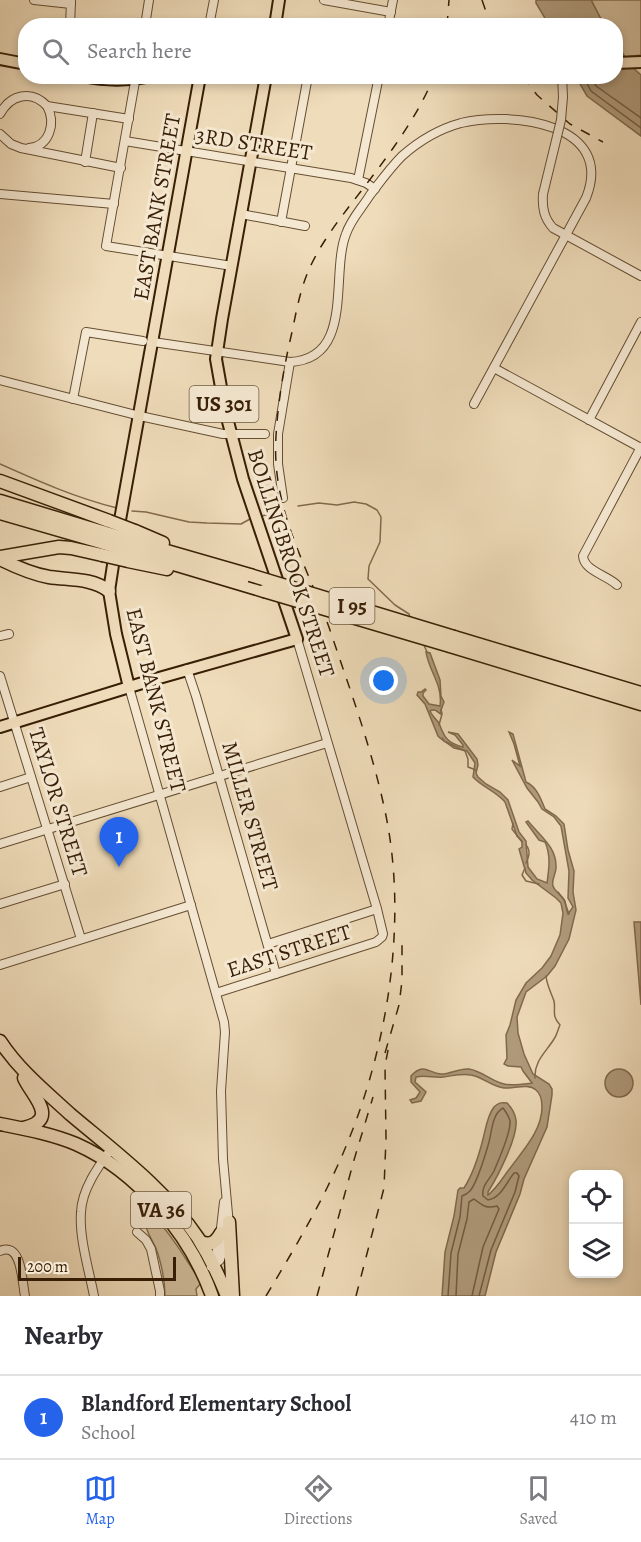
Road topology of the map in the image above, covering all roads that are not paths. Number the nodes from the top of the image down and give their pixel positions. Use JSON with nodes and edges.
{"nodes":[{"id":1,"x":34,"y":0,"type":"edge"},
{"id":2,"x":149,"y":0,"type":"edge"},
{"id":3,"x":214,"y":0,"type":"edge"},
{"id":4,"x":279,"y":0,"type":"edge"},
{"id":5,"x":324,"y":0,"type":"edge"},
{"id":6,"x":393,"y":0,"type":"edge"},
{"id":7,"x":338,"y":1,"type":"edge"},
{"id":8,"x":71,"y":2,"type":"edge"},
{"id":9,"x":391,"y":12,"type":"junction"},
{"id":10,"x":70,"y":18,"type":"edge"},
{"id":11,"x":146,"y":18,"type":"edge"},
{"id":12,"x":211,"y":18,"type":"edge"},
{"id":13,"x":276,"y":18,"type":"edge"},
{"id":14,"x":390,"y":18,"type":"edge"},
{"id":15,"x":0,"y":59,"type":"edge"},
{"id":16,"x":18,"y":62,"type":"edge"},
{"id":17,"x":641,"y":62,"type":"edge"},
{"id":18,"x":623,"y":63,"type":"edge"},
{"id":19,"x":134,"y":84,"type":"edge"},
{"id":20,"x":199,"y":84,"type":"edge"},
{"id":21,"x":264,"y":84,"type":"edge"},
{"id":22,"x":307,"y":84,"type":"edge"},
{"id":23,"x":377,"y":84,"type":"edge"},
{"id":24,"x":562,"y":84,"type":"edge"},
{"id":25,"x":47,"y":106,"type":"junction"},
{"id":26,"x":93,"y":113,"type":"junction"},
{"id":27,"x":0,"y":114,"type":"edge"},
{"id":28,"x":129,"y":119,"type":"junction"},
{"id":29,"x":0,"y":134,"type":"edge"},
{"id":30,"x":125,"y":141,"type":"junction"},
{"id":31,"x":21,"y":148,"type":"junction"},
{"id":32,"x":186,"y":151,"type":"junction"},
{"id":33,"x":250,"y":161,"type":"junction"},
{"id":34,"x":85,"y":162,"type":"junction"},
{"id":35,"x":121,"y":168,"type":"junction"},
{"id":36,"x":292,"y":168,"type":"junction"},
{"id":37,"x":358,"y":180,"type":"junction"},
{"id":38,"x":375,"y":189,"type":"junction"},
{"id":39,"x":0,"y":194,"type":"edge"},
{"id":40,"x":114,"y":204,"type":"junction"},
{"id":41,"x":241,"y":214,"type":"junction"},
{"id":42,"x":281,"y":222,"type":"junction"},
{"id":43,"x":305,"y":226,"type":"dead end"},
{"id":44,"x":566,"y":236,"type":"junction"},
{"id":45,"x":168,"y":255,"type":"junction"},
{"id":46,"x":232,"y":266,"type":"junction"},
{"id":47,"x":641,"y":276,"type":"edge"},
{"id":48,"x":641,"y":322,"type":"edge"},
{"id":49,"x":148,"y":341,"type":"junction"},
{"id":50,"x":217,"y":352,"type":"junction"},
{"id":51,"x":290,"y":362,"type":"junction"},
{"id":52,"x":494,"y":368,"type":"junction"},
{"id":53,"x":0,"y":380,"type":"edge"},
{"id":54,"x":74,"y":399,"type":"junction"},
{"id":55,"x":474,"y":404,"type":"dead end"},
{"id":56,"x":140,"y":416,"type":"junction"},
{"id":57,"x":588,"y":420,"type":"junction"},
{"id":58,"x":231,"y":434,"type":"junction"},
{"id":59,"x":265,"y":434,"type":"dead end"},
{"id":60,"x":641,"y":448,"type":"edge"},
{"id":61,"x":0,"y":483,"type":"edge"},
{"id":62,"x":283,"y":498,"type":"dead end"},
{"id":63,"x":0,"y":501,"type":"edge"},
{"id":64,"x":0,"y":513,"type":"edge"},
{"id":65,"x":105,"y":538,"type":"junction"},
{"id":66,"x":131,"y":546,"type":"junction"},
{"id":67,"x":4,"y":557,"type":"edge"},
{"id":68,"x":248,"y":581,"type":"junction"},
{"id":69,"x":617,"y":585,"type":"dead end"},
{"id":70,"x":109,"y":591,"type":"junction"},
{"id":71,"x":297,"y":639,"type":"junction"},
{"id":72,"x":452,"y":641,"type":"junction"},
{"id":73,"x":187,"y":669,"type":"junction"},
{"id":74,"x":0,"y":676,"type":"edge"},
{"id":75,"x":129,"y":687,"type":"junction"},
{"id":76,"x":631,"y":694,"type":"edge"},
{"id":77,"x":641,"y":704,"type":"edge"},
{"id":78,"x":14,"y":722,"type":"junction"},
{"id":79,"x":0,"y":727,"type":"edge"},
{"id":80,"x":327,"y":743,"type":"junction"},
{"id":81,"x":31,"y":777,"type":"junction"},
{"id":82,"x":220,"y":777,"type":"junction"},
{"id":83,"x":0,"y":787,"type":"edge"},
{"id":84,"x":160,"y":795,"type":"junction"},
{"id":85,"x":48,"y":829,"type":"junction"},
{"id":86,"x":0,"y":843,"type":"edge"},
{"id":87,"x":64,"y":884,"type":"junction"},
{"id":88,"x":0,"y":904,"type":"edge"},
{"id":89,"x":191,"y":905,"type":"junction"},
{"id":90,"x":377,"y":909,"type":"junction"},
{"id":91,"x":81,"y":939,"type":"junction"},
{"id":92,"x":372,"y":943,"type":"joint"},
{"id":93,"x":268,"y":944,"type":"junction"},
{"id":94,"x":0,"y":965,"type":"edge"},
{"id":95,"x":276,"y":974,"type":"junction"},
{"id":96,"x":216,"y":993,"type":"junction"},
{"id":97,"x":0,"y":1041,"type":"edge"},
{"id":98,"x":22,"y":1069,"type":"junction"},
{"id":99,"x":0,"y":1124,"type":"edge"},
{"id":100,"x":21,"y":1129,"type":"junction"},
{"id":101,"x":111,"y":1149,"type":"junction"},
{"id":102,"x":104,"y":1160,"type":"junction"},
{"id":103,"x":225,"y":1188,"type":"junction"},
{"id":104,"x":229,"y":1222,"type":"junction"},
{"id":105,"x":137,"y":1232,"type":"dead end"},
{"id":106,"x":221,"y":1233,"type":"junction"},
{"id":107,"x":201,"y":1242,"type":"junction"},
{"id":108,"x":1,"y":1250,"type":"edge"},
{"id":109,"x":213,"y":1264,"type":"junction"},
{"id":110,"x":202,"y":1273,"type":"junction"},
{"id":111,"x":25,"y":1296,"type":"edge"},
{"id":112,"x":94,"y":1296,"type":"edge"},
{"id":113,"x":160,"y":1296,"type":"edge"},
{"id":114,"x":212,"y":1296,"type":"edge"},
{"id":115,"x":227,"y":1296,"type":"edge"},
{"id":116,"x":233,"y":1296,"type":"edge"}],
"edges":[{"from":1,"to":8,"type":"street"},
{"from":2,"to":11,"type":"street"},
{"from":3,"to":12,"type":"street"},
{"from":4,"to":13,"type":"main road"},
{"from":5,"to":7,"type":"street"},
{"from":6,"to":9,"type":"street"},
{"from":7,"to":9,"type":"street"},
{"from":8,"to":10,"type":"street"},
{"from":9,"to":14,"type":"street"},
{"from":15,"to":16,"type":"main road"},
{"from":17,"to":18,"type":"main road"},
{"from":19,"to":28,"type":"street"},
{"from":20,"to":32,"type":"main road","name":"EAST BANK STREET"},
{"from":21,"to":33,"type":"main road","name":"BOLLINGBROOK STREET","number":"US 301"},
{"from":22,"to":36,"type":"street"},
{"from":23,"to":37,"type":"street"},
{"from":24,"to":44,"type":"street","bridge":true},
{"from":25,"to":26,"type":"street"},
{"from":25,"to":27,"type":"street"},
{"from":25,"to":31,"type":"street"},
{"from":26,"to":28,"type":"street"},
{"from":26,"to":34,"type":"street"},
{"from":28,"to":30,"type":"street"},
{"from":29,"to":31,"type":"street"},
{"from":30,"to":32,"type":"street","name":"3RD STREET"},
{"from":30,"to":35,"type":"street"},
{"from":31,"to":34,"type":"street"},
{"from":32,"to":33,"type":"street","name":"3RD STREET"},
{"from":32,"to":45,"type":"main road","name":"EAST BANK STREET"},
{"from":33,"to":36,"type":"street","name":"3RD STREET"},
{"from":33,"to":41,"type":"main road","name":"BOLLINGBROOK STREET","number":"US 301"},
{"from":34,"to":35,"type":"street"},
{"from":35,"to":40,"type":"street"},
{"from":36,"to":37,"type":"street","name":"3RD STREET"},
{"from":36,"to":42,"type":"street"},
{"from":37,"to":38,"type":"street","name":"3RD STREET"},
{"from":38,"to":44,"type":"street"},
{"from":38,"to":51,"type":"street"},
{"from":39,"to":40,"type":"street"},
{"from":40,"to":45,"type":"street"},
{"from":41,"to":42,"type":"street"},
{"from":41,"to":46,"type":"main road","name":"BOLLINGBROOK STREET","number":"US 301"},
{"from":42,"to":43,"type":"street"},
{"from":44,"to":47,"type":"street"},
{"from":44,"to":52,"type":"street"},
{"from":45,"to":46,"type":"street"},
{"from":45,"to":49,"type":"main road","name":"EAST BANK STREET"},
{"from":46,"to":50,"type":"main road","name":"BOLLINGBROOK STREET","number":"US 301"},
{"from":48,"to":57,"type":"street"},
{"from":49,"to":50,"type":"street"},
{"from":49,"to":54,"type":"street"},
{"from":49,"to":56,"type":"main road","name":"EAST BANK STREET"},
{"from":50,"to":51,"type":"street"},
{"from":50,"to":58,"type":"main road","name":"BOLLINGBROOK STREET","number":"US 301"},
{"from":51,"to":62,"type":"street"},
{"from":52,"to":55,"type":"street"},
{"from":52,"to":57,"type":"street"},
{"from":53,"to":54,"type":"street"},
{"from":54,"to":56,"type":"street"},
{"from":56,"to":58,"type":"street"},
{"from":56,"to":70,"type":"main road","name":"EAST BANK STREET"},
{"from":57,"to":60,"type":"street"},
{"from":58,"to":59,"type":"street"},
{"from":58,"to":71,"type":"main road","name":"BOLLINGBROOK STREET","number":"US 301"},
{"from":60,"to":69,"type":"street"},
{"from":61,"to":65,"type":"highway"},
{"from":63,"to":65,"type":"highway","number":"I 95"},
{"from":64,"to":65,"type":"highway","number":"I 95"},
{"from":65,"to":66,"type":"highway","number":"I 95","bridge":true},
{"from":65,"to":66,"type":"highway","bridge":true},
{"from":65,"to":67,"type":"highway"},
{"from":66,"to":68,"type":"highway","number":"I 95"},
{"from":66,"to":68,"type":"highway","number":"I 95"},
{"from":67,"to":70,"type":"highway"},
{"from":68,"to":72,"type":"highway","number":"I 95","bridge":true},
{"from":68,"to":72,"type":"highway","number":"I 95","bridge":true},
{"from":70,"to":75,"type":"main road","name":"EAST BANK STREET"},
{"from":71,"to":73,"type":"main road"},
{"from":71,"to":80,"type":"street","name":"BOLLINGBROOK STREET"},
{"from":72,"to":76,"type":"highway","number":"I 95"},
{"from":73,"to":75,"type":"main road"},
{"from":73,"to":82,"type":"street","name":"MILLER STREET"},
{"from":74,"to":78,"type":"street","name":"TAYLOR STREET"},
{"from":75,"to":78,"type":"main road"},
{"from":75,"to":84,"type":"street","name":"EAST BANK STREET"},
{"from":76,"to":77,"type":"highway","number":"I 95"},
{"from":78,"to":79,"type":"main road"},
{"from":78,"to":81,"type":"street","name":"TAYLOR STREET"},
{"from":80,"to":82,"type":"street"},
{"from":80,"to":90,"type":"street","name":"BOLLINGBROOK STREET"},
{"from":81,"to":83,"type":"street"},
{"from":81,"to":85,"type":"street","name":"TAYLOR STREET"},
{"from":82,"to":84,"type":"street"},
{"from":82,"to":93,"type":"street","name":"MILLER STREET"},
{"from":84,"to":85,"type":"street"},
{"from":84,"to":89,"type":"street","name":"EAST BANK STREET"},
{"from":85,"to":86,"type":"street"},
{"from":85,"to":87,"type":"street","name":"TAYLOR STREET"},
{"from":87,"to":88,"type":"street"},
{"from":87,"to":91,"type":"street","name":"TAYLOR STREET"},
{"from":89,"to":91,"type":"street"},
{"from":89,"to":96,"type":"street","name":"EAST BANK STREET"},
{"from":90,"to":92,"type":"street","name":"BOLLINGBROOK STREET"},
{"from":90,"to":93,"type":"street"},
{"from":91,"to":94,"type":"street"},
{"from":92,"to":95,"type":"street","name":"EAST STREET"},
{"from":93,"to":95,"type":"street","name":"MILLER STREET"},
{"from":95,"to":96,"type":"street","name":"EAST STREET"},
{"from":96,"to":103,"type":"street","name":"EAST BANK STREET"},
{"from":97,"to":98,"type":"highway","number":"VA 36"},
{"from":98,"to":100,"type":"highway"},
{"from":98,"to":101,"type":"highway","number":"VA 36"},
{"from":99,"to":100,"type":"highway","number":"VA 36"},
{"from":100,"to":102,"type":"highway","number":"VA 36"},
{"from":101,"to":102,"type":"street"},
{"from":101,"to":107,"type":"highway","number":"VA 36"},
{"from":102,"to":110,"type":"highway","number":"VA 36"},
{"from":102,"to":112,"type":"street"},
{"from":103,"to":104,"type":"street","name":"EAST BANK STREET"},
{"from":103,"to":106,"type":"street","name":"EAST BANK STREET"},
{"from":104,"to":109,"type":"street","name":"EAST BANK STREET"},
{"from":104,"to":116,"type":"highway"},
{"from":105,"to":113,"type":"street"},
{"from":106,"to":107,"type":"highway"},
{"from":106,"to":109,"type":"street","name":"EAST BANK STREET"},
{"from":107,"to":109,"type":"highway","number":"VA 36"},
{"from":108,"to":111,"type":"street"},
{"from":109,"to":110,"type":"street","name":"EAST BANK STREET"},
{"from":109,"to":115,"type":"highway","number":"VA 36"},
{"from":110,"to":114,"type":"highway","number":"VA 36"}]}
